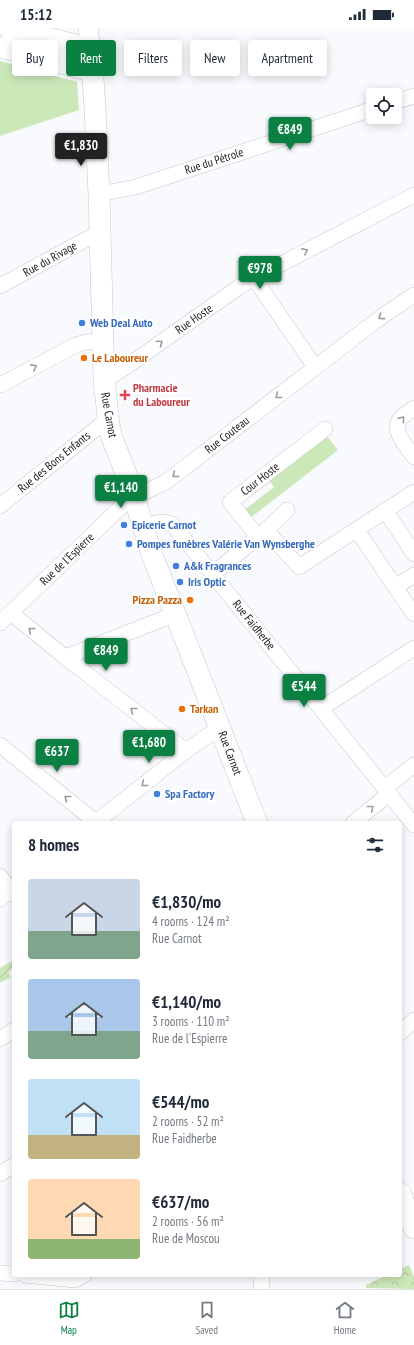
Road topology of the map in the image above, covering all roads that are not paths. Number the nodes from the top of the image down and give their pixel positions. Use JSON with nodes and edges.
{"nodes":[{"id":1,"x":10,"y":28,"type":"edge"},
{"id":2,"x":89,"y":37,"type":"edge"},
{"id":3,"x":0,"y":47,"type":"edge"},
{"id":4,"x":66,"y":64,"type":"edge"},
{"id":5,"x":92,"y":76,"type":"edge"},
{"id":6,"x":414,"y":96,"type":"edge"},
{"id":7,"x":402,"y":100,"type":"edge"},
{"id":8,"x":366,"y":111,"type":"edge"},
{"id":9,"x":99,"y":194,"type":"junction"},
{"id":10,"x":414,"y":195,"type":"edge"},
{"id":11,"x":100,"y":232,"type":"junction"},
{"id":12,"x":254,"y":278,"type":"junction"},
{"id":13,"x":0,"y":286,"type":"edge"},
{"id":14,"x":414,"y":295,"type":"edge"},
{"id":15,"x":103,"y":342,"type":"junction"},
{"id":16,"x":315,"y":367,"type":"junction"},
{"id":17,"x":104,"y":380,"type":"junction"},
{"id":18,"x":0,"y":385,"type":"edge"},
{"id":19,"x":414,"y":408,"type":"edge"},
{"id":20,"x":108,"y":419,"type":"junction"},
{"id":21,"x":325,"y":429,"type":"dead end"},
{"id":22,"x":414,"y":457,"type":"edge"},
{"id":23,"x":414,"y":492,"type":"edge"},
{"id":24,"x":134,"y":497,"type":"junction"},
{"id":25,"x":0,"y":506,"type":"edge"},
{"id":26,"x":287,"y":510,"type":"dead end"},
{"id":27,"x":385,"y":510,"type":"junction"},
{"id":28,"x":143,"y":527,"type":"junction"},
{"id":29,"x":356,"y":530,"type":"junction"},
{"id":30,"x":262,"y":534,"type":"junction"},
{"id":31,"x":414,"y":554,"type":"edge"},
{"id":32,"x":213,"y":574,"type":"junction"},
{"id":33,"x":414,"y":575,"type":"edge"},
{"id":34,"x":396,"y":587,"type":"junction"},
{"id":35,"x":176,"y":614,"type":"junction"},
{"id":36,"x":414,"y":614,"type":"edge"},
{"id":37,"x":5,"y":618,"type":"edge"},
{"id":38,"x":414,"y":648,"type":"edge"},
{"id":39,"x":65,"y":657,"type":"junction"},
{"id":40,"x":322,"y":708,"type":"junction"},
{"id":41,"x":220,"y":727,"type":"junction"},
{"id":42,"x":0,"y":745,"type":"edge"},
{"id":43,"x":186,"y":751,"type":"junction"},
{"id":44,"x":414,"y":765,"type":"edge"},
{"id":45,"x":387,"y":791,"type":"junction"},
{"id":46,"x":94,"y":821,"type":"edge"},
{"id":47,"x":98,"y":821,"type":"edge"},
{"id":48,"x":255,"y":821,"type":"edge"},
{"id":49,"x":355,"y":821,"type":"edge"},
{"id":50,"x":414,"y":825,"type":"edge"},
{"id":51,"x":0,"y":876,"type":"edge"},
{"id":52,"x":10,"y":893,"type":"edge"},
{"id":53,"x":414,"y":1020,"type":"edge"},
{"id":54,"x":12,"y":1031,"type":"edge"},
{"id":55,"x":402,"y":1031,"type":"edge"},
{"id":56,"x":0,"y":1039,"type":"edge"},
{"id":57,"x":12,"y":1166,"type":"edge"},
{"id":58,"x":0,"y":1174,"type":"edge"},
{"id":59,"x":402,"y":1198,"type":"edge"},
{"id":60,"x":414,"y":1228,"type":"edge"},
{"id":61,"x":0,"y":1273,"type":"edge"},
{"id":62,"x":12,"y":1274,"type":"edge"},
{"id":63,"x":45,"y":1277,"type":"edge"},
{"id":64,"x":80,"y":1277,"type":"edge"},
{"id":65,"x":262,"y":1277,"type":"edge"},
{"id":66,"x":261,"y":1289,"type":"edge"}],
"edges":[{"from":1,"to":2,"type":"main road"},
{"from":3,"to":4,"type":"main road"},
{"from":5,"to":9,"type":"main road","name":"Rue Carnot"},
{"from":6,"to":7,"type":"street"},
{"from":8,"to":9,"type":"street","name":"Rue du Pétrole"},
{"from":9,"to":11,"type":"main road","name":"Rue Carnot"},
{"from":12,"to":10,"type":"street","name":"Rue Hoste","one_way":true},
{"from":11,"to":13,"type":"street","name":"Rue du Rivage"},
{"from":11,"to":15,"type":"main road","name":"Rue Carnot"},
{"from":12,"to":16,"type":"street"},
{"from":17,"to":12,"type":"street","name":"Rue Hoste","one_way":true},
{"from":14,"to":16,"type":"street","name":"Rue Couteau","one_way":true},
{"from":15,"to":17,"type":"main road","name":"Rue Carnot"},
{"from":18,"to":15,"type":"street","one_way":true},
{"from":16,"to":24,"type":"street","name":"Rue Couteau","one_way":true},
{"from":17,"to":20,"type":"main road","name":"Rue Carnot"},
{"from":22,"to":19,"type":"street","one_way":true},
{"from":20,"to":24,"type":"main road","name":"Rue Carnot"},
{"from":20,"to":25,"type":"street","name":"Rue des Bons Enfants"},
{"from":21,"to":30,"type":"street","name":"Cour Hoste"},
{"from":23,"to":27,"type":"street"},
{"from":24,"to":28,"type":"main road","name":"Rue Carnot"},
{"from":24,"to":37,"type":"street","name":"Rue de l'Espierre"},
{"from":26,"to":30,"type":"street"},
{"from":27,"to":29,"type":"street"},
{"from":27,"to":31,"type":"street"},
{"from":28,"to":32,"type":"street","name":"Rue Faidherbe"},
{"from":28,"to":35,"type":"main road","name":"Rue Carnot"},
{"from":29,"to":30,"type":"street"},
{"from":29,"to":34,"type":"street"},
{"from":30,"to":32,"type":"street"},
{"from":32,"to":40,"type":"street","name":"Rue Faidherbe"},
{"from":33,"to":34,"type":"street"},
{"from":34,"to":36,"type":"street"},
{"from":35,"to":39,"type":"street"},
{"from":35,"to":41,"type":"main road","name":"Rue Carnot"},
{"from":39,"to":37,"type":"street","one_way":true},
{"from":38,"to":40,"type":"street"},
{"from":43,"to":39,"type":"street","one_way":true},
{"from":40,"to":45,"type":"street","name":"Rue Faidherbe"},
{"from":41,"to":43,"type":"street"},
{"from":41,"to":48,"type":"main road","name":"Rue Carnot"},
{"from":46,"to":42,"type":"street","one_way":true},
{"from":43,"to":47,"type":"street","one_way":true},
{"from":44,"to":45,"type":"street"},
{"from":49,"to":45,"type":"street","one_way":true},
{"from":45,"to":50,"type":"street","name":"Rue Faidherbe"},
{"from":51,"to":52,"type":"street"},
{"from":53,"to":55,"type":"street"},
{"from":54,"to":56,"type":"street"},
{"from":57,"to":58,"type":"street"},
{"from":59,"to":60,"type":"main road"},
{"from":61,"to":62,"type":"street"},
{"from":63,"to":64,"type":"street"},
{"from":65,"to":66,"type":"street"}]}
